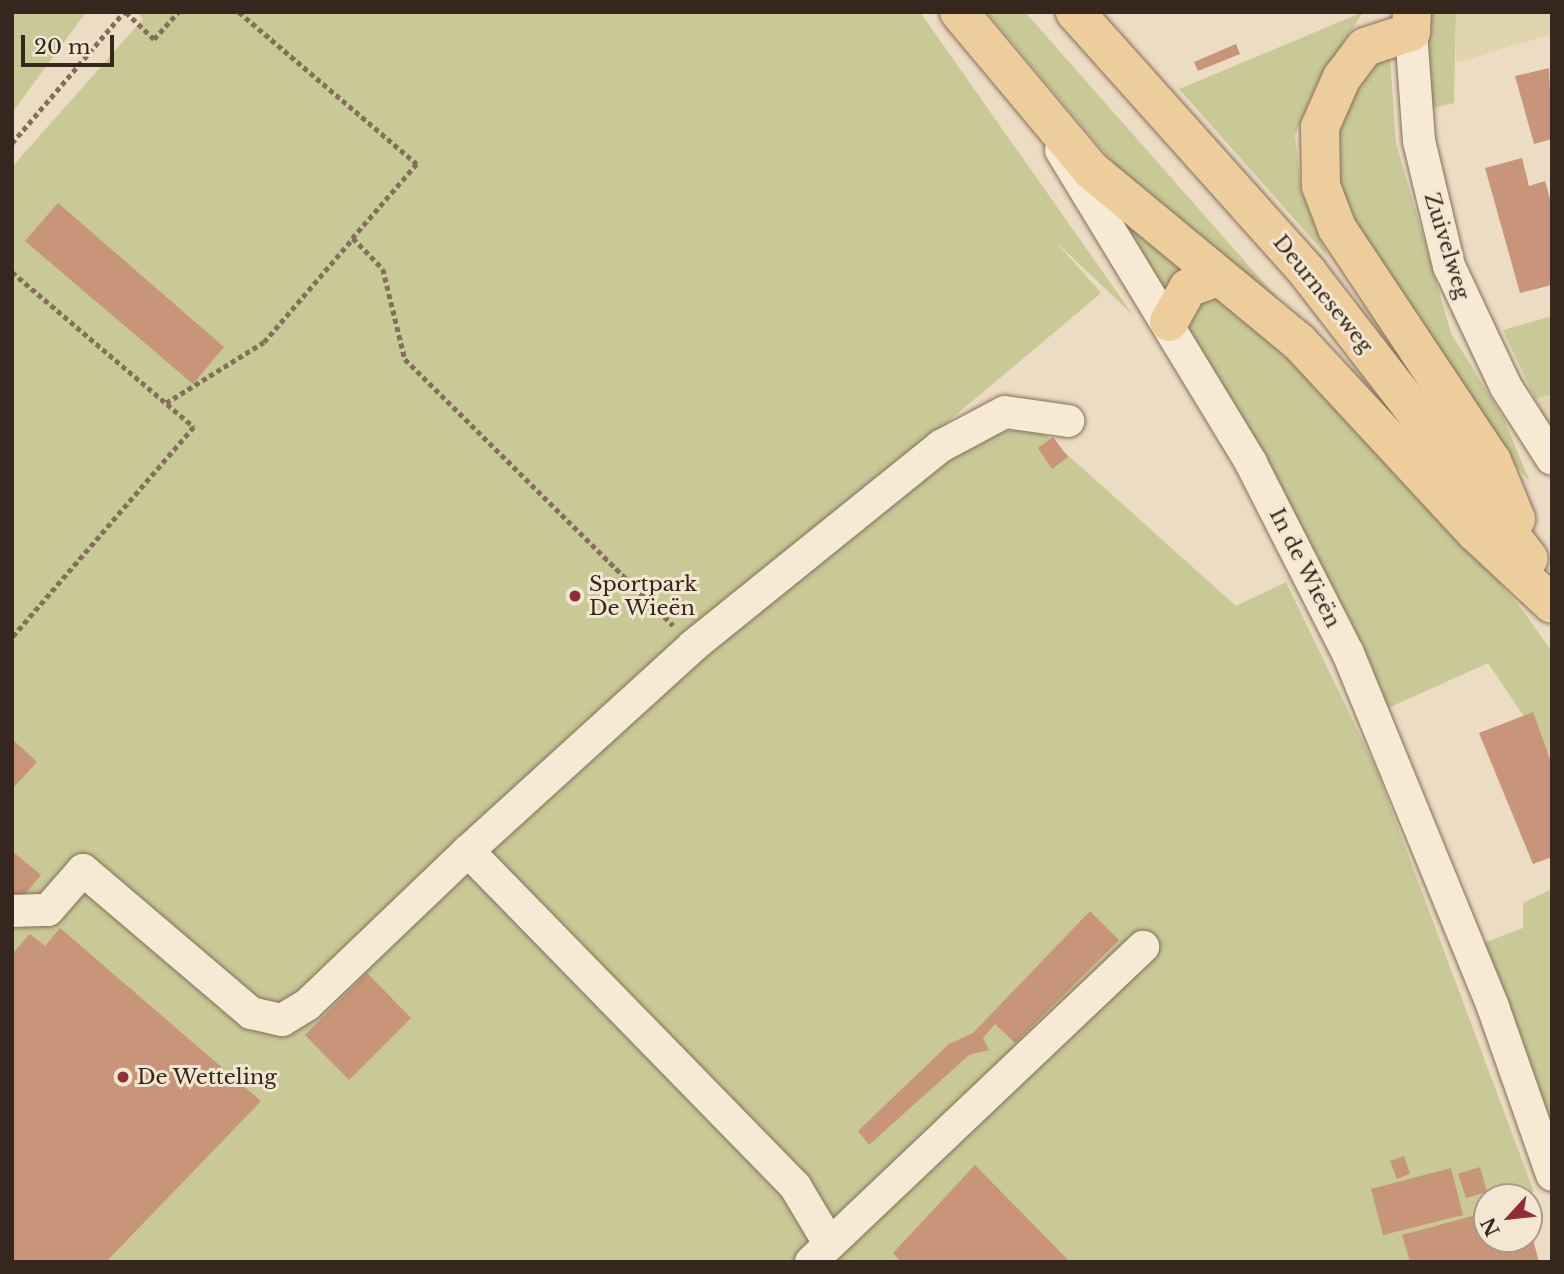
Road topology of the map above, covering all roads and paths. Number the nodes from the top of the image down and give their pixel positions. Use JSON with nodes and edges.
{"nodes":[{"id":1,"x":125,"y":12,"type":"edge"},
{"id":2,"x":178,"y":12,"type":"edge"},
{"id":3,"x":239,"y":12,"type":"edge"},
{"id":4,"x":959,"y":12,"type":"edge"},
{"id":5,"x":1075,"y":12,"type":"edge"},
{"id":6,"x":1412,"y":22,"type":"edge"},
{"id":7,"x":1045,"y":118,"type":"junction"},
{"id":8,"x":12,"y":143,"type":"edge"},
{"id":9,"x":353,"y":238,"type":"junction"},
{"id":10,"x":12,"y":272,"type":"edge"},
{"id":11,"x":1216,"y":278,"type":"junction"},
{"id":12,"x":1169,"y":322,"type":"junction"},
{"id":13,"x":166,"y":403,"type":"junction"},
{"id":14,"x":1068,"y":421,"type":"dead end"},
{"id":15,"x":1552,"y":459,"type":"edge"},
{"id":16,"x":1543,"y":579,"type":"edge"},
{"id":17,"x":1552,"y":604,"type":"edge"},
{"id":18,"x":12,"y":638,"type":"edge"},
{"id":19,"x":694,"y":646,"type":"junction"},
{"id":20,"x":468,"y":850,"type":"junction"},
{"id":21,"x":12,"y":911,"type":"edge"},
{"id":22,"x":1143,"y":947,"type":"dead end"},
{"id":23,"x":1552,"y":1175,"type":"edge"},
{"id":24,"x":820,"y":1252,"type":"edge"}],
"edges":[{"from":1,"to":2,"type":"path"},
{"from":1,"to":8,"type":"path"},
{"from":3,"to":9,"type":"path"},
{"from":4,"to":7,"type":"main road","name":"In de Wieën"},
{"from":5,"to":16,"type":"main road","name":"Deurneseweg"},
{"from":6,"to":15,"type":"street","name":"Zuivelweg"},
{"from":6,"to":16,"type":"main road"},
{"from":7,"to":11,"type":"main road"},
{"from":7,"to":12,"type":"street","name":"In de Wieën"},
{"from":9,"to":13,"type":"path"},
{"from":9,"to":19,"type":"path"},
{"from":10,"to":13,"type":"path"},
{"from":11,"to":12,"type":"main road"},
{"from":11,"to":17,"type":"main road"},
{"from":12,"to":23,"type":"street","name":"In de Wieën"},
{"from":13,"to":18,"type":"path"},
{"from":14,"to":19,"type":"street"},
{"from":19,"to":20,"type":"street"},
{"from":20,"to":21,"type":"street"},
{"from":20,"to":24,"type":"street"},
{"from":22,"to":24,"type":"street"}]}
